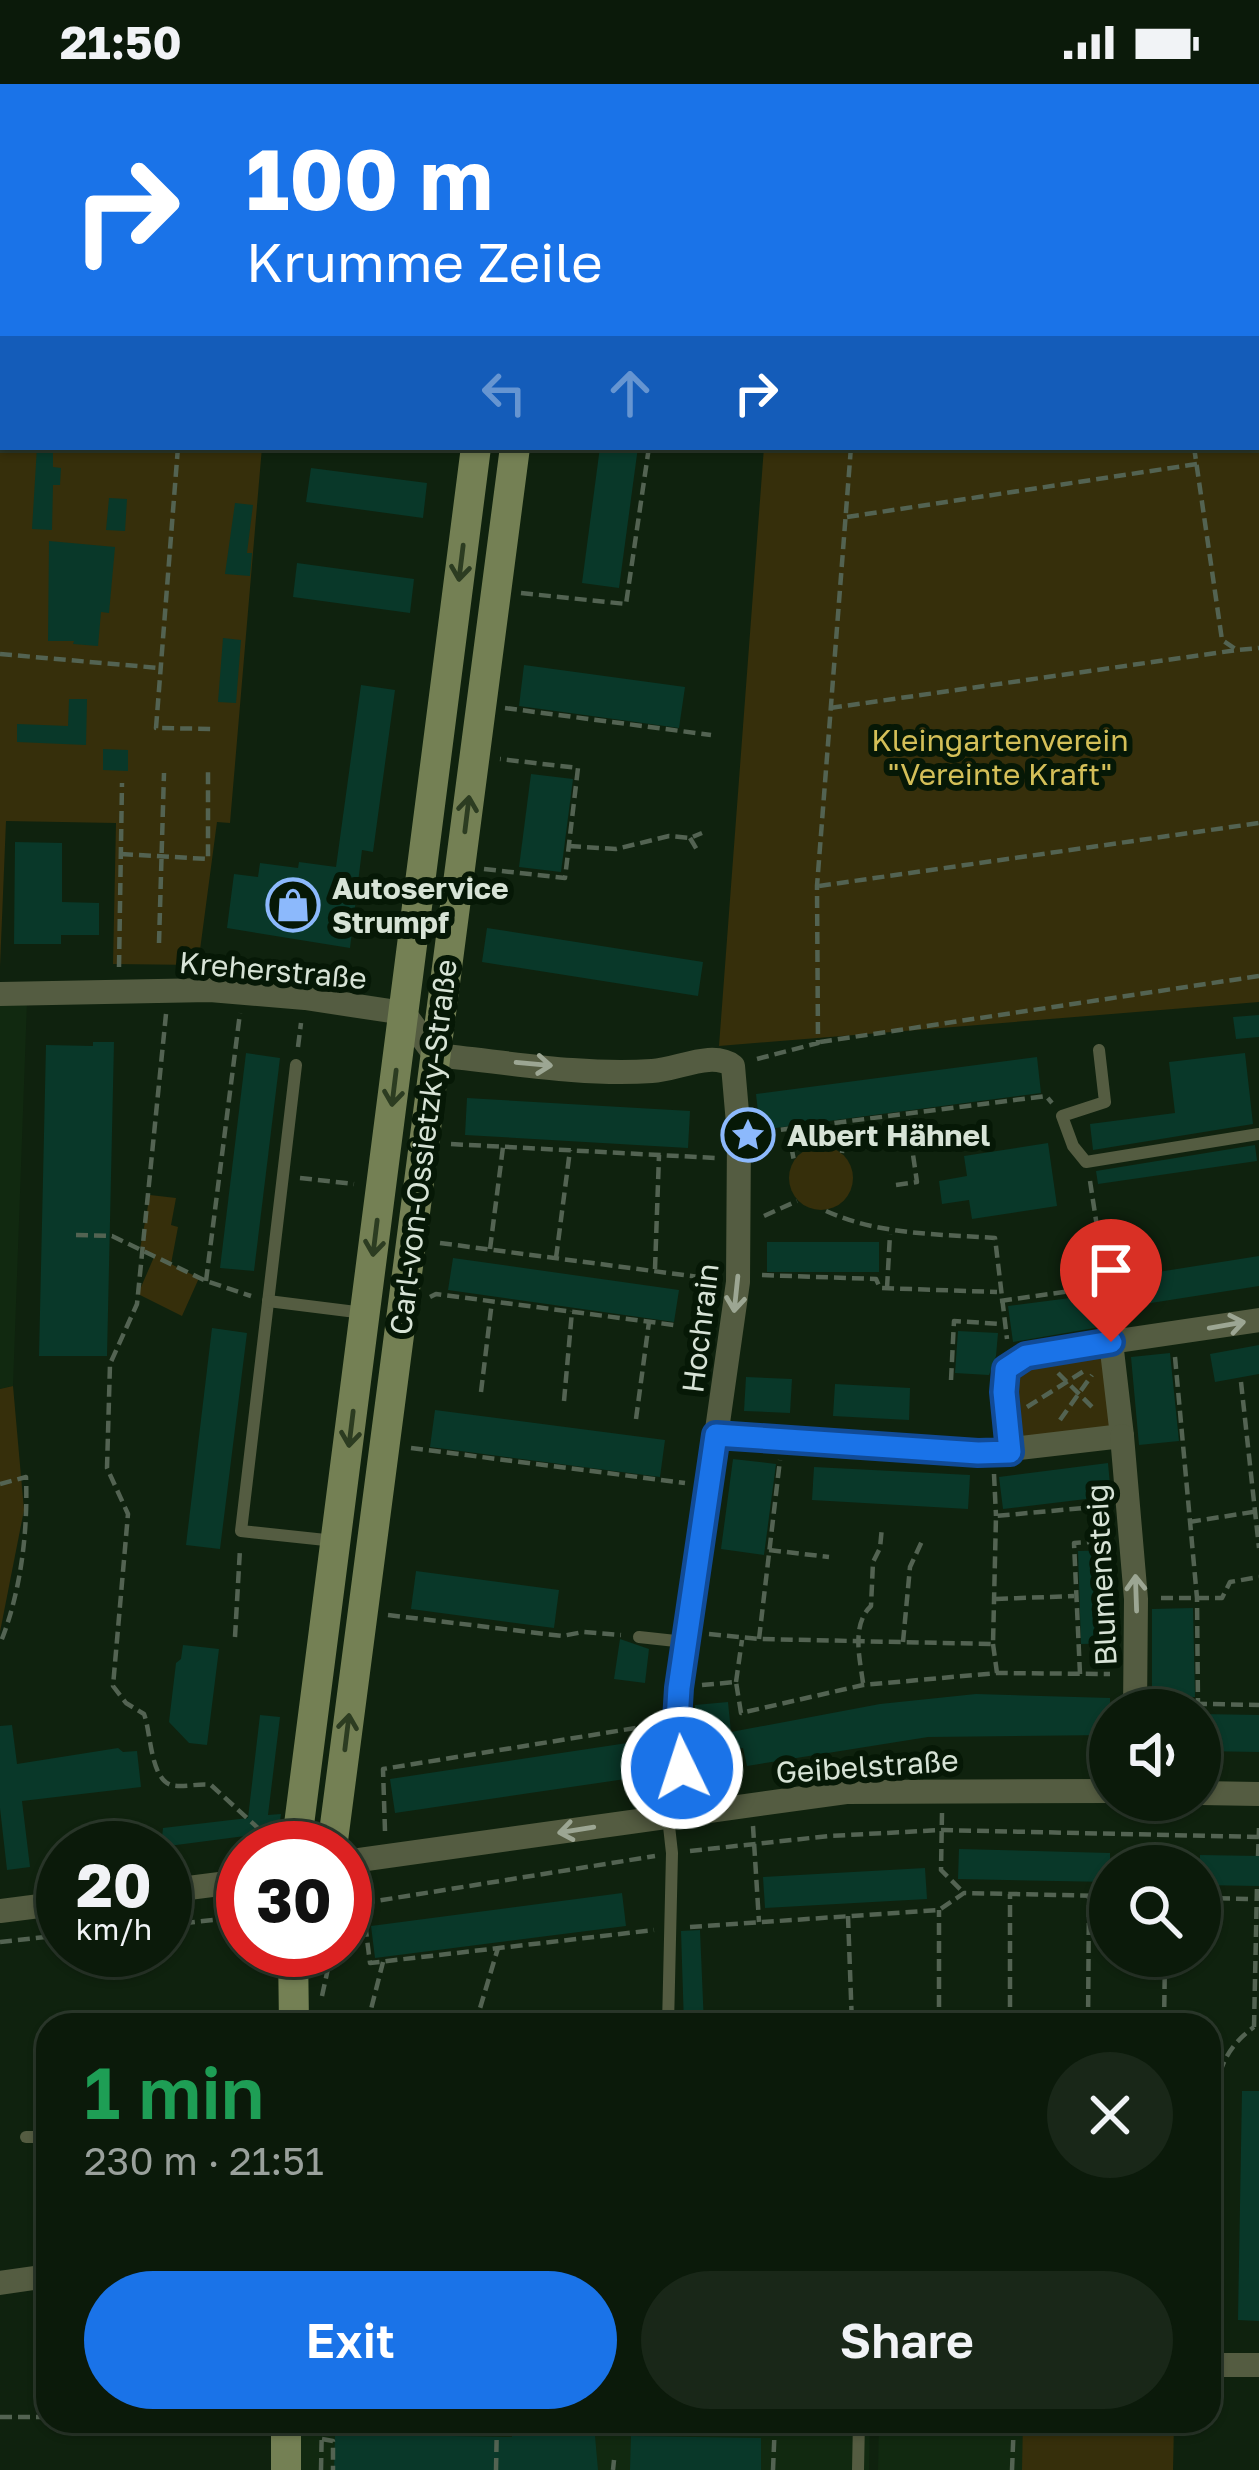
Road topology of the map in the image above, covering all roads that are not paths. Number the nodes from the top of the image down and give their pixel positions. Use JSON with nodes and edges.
{"nodes":[{"id":1,"x":476,"y":450,"type":"edge"},
{"id":2,"x":515,"y":450,"type":"edge"},
{"id":3,"x":0,"y":994,"type":"edge"},
{"id":4,"x":404,"y":1013,"type":"junction"},
{"id":5,"x":1100,"y":1050,"type":"dead end"},
{"id":6,"x":436,"y":1055,"type":"junction"},
{"id":7,"x":296,"y":1065,"type":"road end"},
{"id":8,"x":1259,"y":1133,"type":"edge"},
{"id":9,"x":268,"y":1301,"type":"junction"},
{"id":10,"x":366,"y":1313,"type":"junction"},
{"id":11,"x":1259,"y":1320,"type":"edge"},
{"id":12,"x":1110,"y":1349,"type":"junction"},
{"id":13,"x":716,"y":1435,"type":"junction"},
{"id":14,"x":1122,"y":1436,"type":"junction"},
{"id":15,"x":1001,"y":1452,"type":"junction"},
{"id":16,"x":336,"y":1541,"type":"junction"},
{"id":17,"x":686,"y":1636,"type":"junction"},
{"id":18,"x":639,"y":1637,"type":"road end"},
{"id":19,"x":1136,"y":1689,"type":"edge"},
{"id":20,"x":1089,"y":1791,"type":"edge"},
{"id":21,"x":1221,"y":1793,"type":"edge"},
{"id":22,"x":1259,"y":1794,"type":"edge"},
{"id":23,"x":681,"y":1814,"type":"junction"},
{"id":24,"x":300,"y":1821,"type":"edge"},
{"id":25,"x":335,"y":1821,"type":"edge"},
{"id":26,"x":372,"y":1859,"type":"edge"},
{"id":27,"x":36,"y":1906,"type":"edge"},
{"id":28,"x":0,"y":1911,"type":"edge"},
{"id":29,"x":297,"y":1977,"type":"edge"},
{"id":30,"x":306,"y":1977,"type":"edge"},
{"id":31,"x":303,"y":2012,"type":"edge"},
{"id":32,"x":668,"y":2013,"type":"edge"},
{"id":33,"x":26,"y":2137,"type":"dead end"},
{"id":34,"x":36,"y":2137,"type":"edge"},
{"id":35,"x":36,"y":2278,"type":"edge"},
{"id":36,"x":0,"y":2283,"type":"edge"},
{"id":37,"x":1221,"y":2365,"type":"edge"},
{"id":38,"x":1259,"y":2365,"type":"edge"},
{"id":39,"x":286,"y":2433,"type":"edge"},
{"id":40,"x":859,"y":2433,"type":"edge"},
{"id":41,"x":286,"y":2470,"type":"edge"},
{"id":42,"x":858,"y":2470,"type":"edge"}],
"edges":[{"from":1,"to":4,"type":"street","name":"Carl-von-Ossietzky-Straße","one_way":true},
{"from":6,"to":2,"type":"street","name":"Carl-von-Ossietzky-Straße","one_way":true},
{"from":3,"to":4,"type":"street","name":"Kreherstraße"},
{"from":4,"to":6,"type":"street","name":"Kreherstraße"},
{"from":4,"to":10,"type":"street","name":"Carl-von-Ossietzky-Straße","one_way":true},
{"from":5,"to":8,"type":"lane"},
{"from":6,"to":13,"type":"street","name":"Hochrain","one_way":true},
{"from":25,"to":6,"type":"street","name":"Carl-von-Ossietzky-Straße","one_way":true},
{"from":7,"to":9,"type":"lane"},
{"from":9,"to":10,"type":"lane"},
{"from":9,"to":16,"type":"lane"},
{"from":10,"to":16,"type":"street","name":"Carl-von-Ossietzky-Straße","one_way":true},
{"from":12,"to":11,"type":"street","one_way":true},
{"from":12,"to":14,"type":"street","name":"Blumensteig"},
{"from":12,"to":15,"type":"street"},
{"from":13,"to":15,"type":"street"},
{"from":13,"to":17,"type":"street","name":"Hochrain"},
{"from":14,"to":15,"type":"street"},
{"from":19,"to":14,"type":"street","name":"Blumensteig","one_way":true},
{"from":16,"to":24,"type":"street","name":"Carl-von-Ossietzky-Straße"},
{"from":17,"to":18,"type":"lane"},
{"from":17,"to":23,"type":"street","name":"Hochrain"},
{"from":20,"to":23,"type":"street","name":"Geibelstraße"},
{"from":21,"to":22,"type":"street"},
{"from":23,"to":26,"type":"street","name":"Geibelstraße","one_way":true},
{"from":23,"to":32,"type":"lane"},
{"from":27,"to":28,"type":"street"},
{"from":29,"to":31,"type":"street"},
{"from":30,"to":31,"type":"street"},
{"from":33,"to":34,"type":"lane"},
{"from":35,"to":36,"type":"street"},
{"from":37,"to":38,"type":"street"},
{"from":39,"to":41,"type":"street"},
{"from":40,"to":42,"type":"lane"}]}
